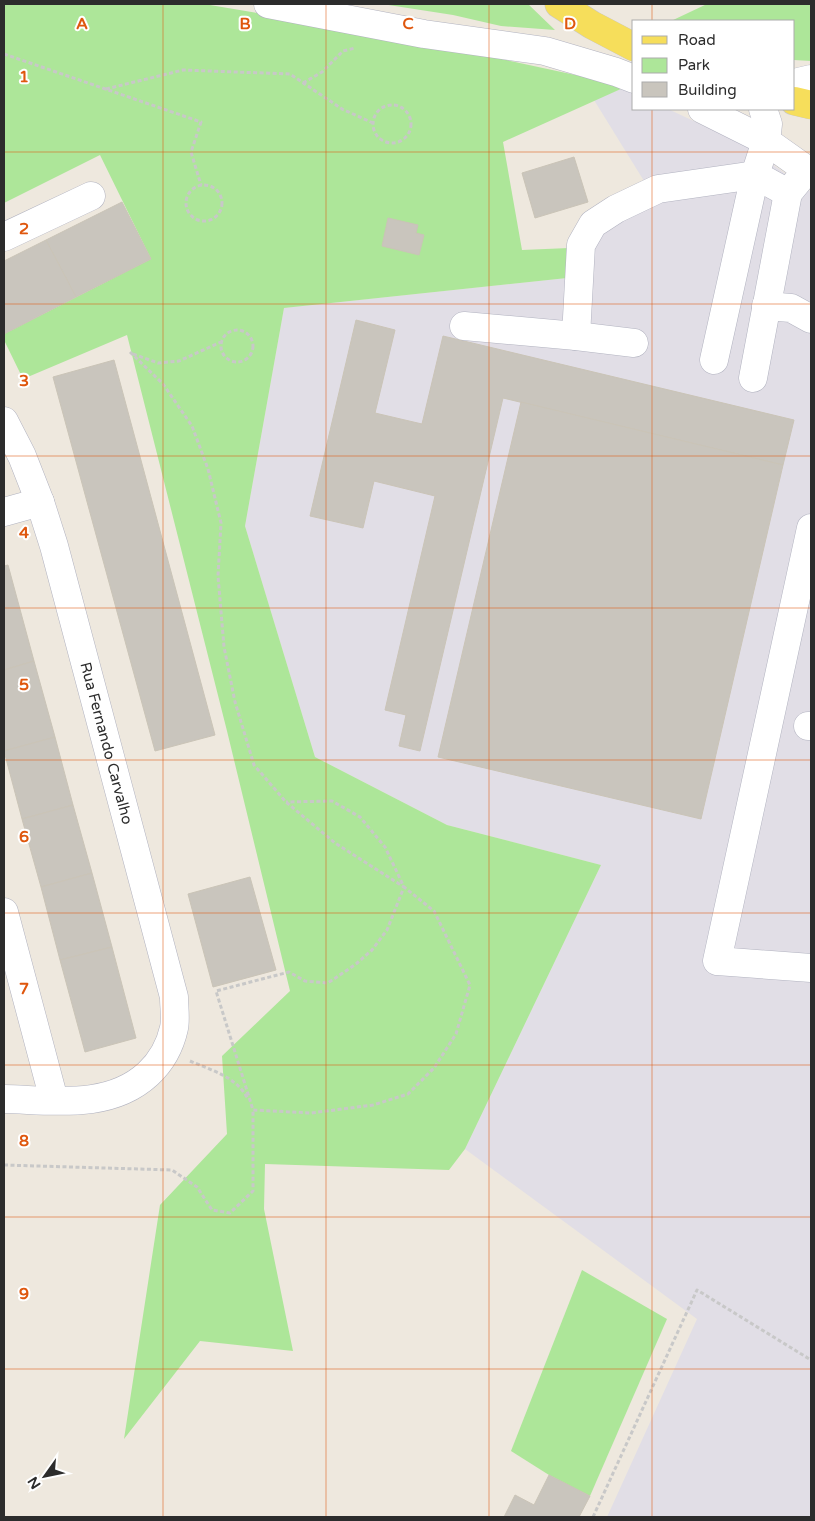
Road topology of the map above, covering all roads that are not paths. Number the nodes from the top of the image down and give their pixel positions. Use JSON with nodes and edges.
{"nodes":[{"id":1,"x":268,"y":4,"type":"edge"},
{"id":2,"x":559,"y":4,"type":"edge"},
{"id":3,"x":632,"y":46,"type":"edge"},
{"id":4,"x":632,"y":78,"type":"edge"},
{"id":5,"x":811,"y":79,"type":"edge"},
{"id":6,"x":795,"y":83,"type":"edge"},
{"id":7,"x":795,"y":101,"type":"edge"},
{"id":8,"x":811,"y":105,"type":"edge"},
{"id":9,"x":704,"y":110,"type":"edge"},
{"id":10,"x":763,"y":110,"type":"edge"},
{"id":11,"x":766,"y":141,"type":"junction"},
{"id":12,"x":810,"y":171,"type":"edge"},
{"id":13,"x":756,"y":176,"type":"junction"},
{"id":14,"x":788,"y":194,"type":"junction"},
{"id":15,"x":91,"y":196,"type":"dead end"},
{"id":16,"x":4,"y":237,"type":"edge"},
{"id":17,"x":766,"y":306,"type":"junction"},
{"id":18,"x":811,"y":319,"type":"edge"},
{"id":19,"x":464,"y":326,"type":"dead end"},
{"id":20,"x":576,"y":336,"type":"junction"},
{"id":21,"x":634,"y":343,"type":"dead end"},
{"id":22,"x":714,"y":360,"type":"dead end"},
{"id":23,"x":753,"y":378,"type":"dead end"},
{"id":24,"x":4,"y":421,"type":"edge"},
{"id":25,"x":40,"y":502,"type":"junction"},
{"id":26,"x":4,"y":512,"type":"edge"},
{"id":27,"x":811,"y":528,"type":"edge"},
{"id":28,"x":4,"y":912,"type":"edge"},
{"id":29,"x":811,"y":968,"type":"edge"},
{"id":30,"x":4,"y":1099,"type":"edge"},
{"id":31,"x":54,"y":1100,"type":"junction"}],
"edges":[{"from":1,"to":4,"type":"street"},
{"from":2,"to":3,"type":"main road"},
{"from":5,"to":6,"type":"street"},
{"from":7,"to":8,"type":"main road"},
{"from":9,"to":11,"type":"street"},
{"from":10,"to":11,"type":"street"},
{"from":11,"to":12,"type":"street"},
{"from":11,"to":13,"type":"street"},
{"from":12,"to":14,"type":"street"},
{"from":13,"to":14,"type":"street"},
{"from":13,"to":20,"type":"street"},
{"from":13,"to":22,"type":"street"},
{"from":14,"to":17,"type":"street"},
{"from":15,"to":16,"type":"street"},
{"from":17,"to":18,"type":"street"},
{"from":17,"to":23,"type":"street"},
{"from":19,"to":20,"type":"street"},
{"from":20,"to":21,"type":"street"},
{"from":24,"to":25,"type":"street","name":"Rua Fernando Carvalho"},
{"from":25,"to":26,"type":"street"},
{"from":25,"to":31,"type":"street","name":"Rua Fernando Carvalho"},
{"from":27,"to":29,"type":"street"},
{"from":28,"to":31,"type":"street"},
{"from":30,"to":31,"type":"street"}]}
